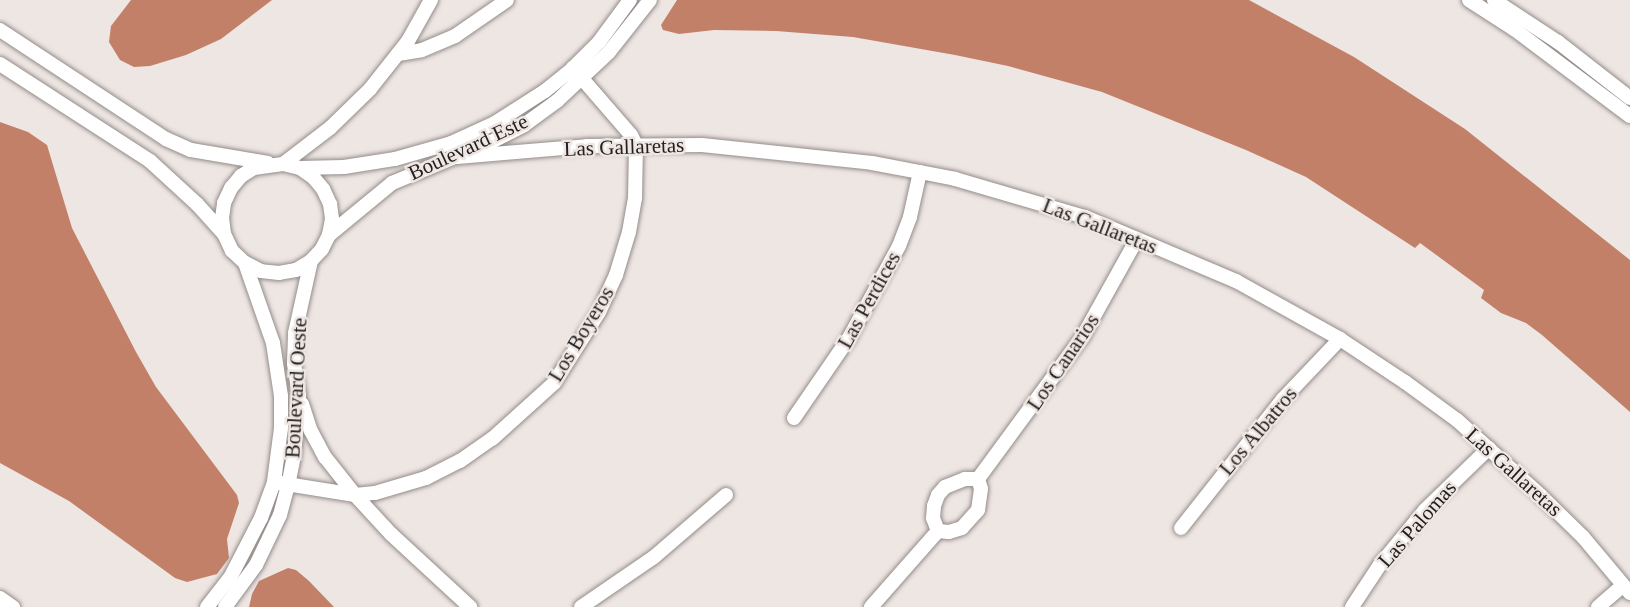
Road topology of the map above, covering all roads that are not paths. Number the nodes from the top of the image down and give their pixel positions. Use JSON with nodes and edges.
{"nodes":[{"id":1,"x":431,"y":0,"type":"edge"},
{"id":2,"x":507,"y":0,"type":"edge"},
{"id":3,"x":630,"y":0,"type":"edge"},
{"id":4,"x":650,"y":0,"type":"edge"},
{"id":5,"x":1469,"y":0,"type":"edge"},
{"id":6,"x":1494,"y":0,"type":"edge"},
{"id":7,"x":0,"y":30,"type":"edge"},
{"id":8,"x":1558,"y":42,"type":"junction"},
{"id":9,"x":398,"y":54,"type":"junction"},
{"id":10,"x":1549,"y":54,"type":"junction"},
{"id":11,"x":0,"y":64,"type":"edge"},
{"id":12,"x":573,"y":68,"type":"junction"},
{"id":13,"x":583,"y":79,"type":"junction"},
{"id":14,"x":1630,"y":98,"type":"edge"},
{"id":15,"x":1630,"y":116,"type":"edge"},
{"id":16,"x":636,"y":145,"type":"junction"},
{"id":17,"x":457,"y":158,"type":"junction"},
{"id":18,"x":277,"y":164,"type":"junction"},
{"id":19,"x":300,"y":168,"type":"junction"},
{"id":20,"x":920,"y":172,"type":"junction"},
{"id":21,"x":224,"y":234,"type":"junction"},
{"id":22,"x":329,"y":235,"type":"junction"},
{"id":23,"x":1137,"y":238,"type":"junction"},
{"id":24,"x":311,"y":261,"type":"junction"},
{"id":25,"x":245,"y":264,"type":"junction"},
{"id":26,"x":1340,"y":339,"type":"junction"},
{"id":27,"x":299,"y":395,"type":"junction"},
{"id":28,"x":794,"y":418,"type":"dead end"},
{"id":29,"x":1490,"y":448,"type":"junction"},
{"id":30,"x":978,"y":479,"type":"junction"},
{"id":31,"x":281,"y":484,"type":"junction"},
{"id":32,"x":355,"y":495,"type":"junction"},
{"id":33,"x":726,"y":495,"type":"dead end"},
{"id":34,"x":1181,"y":528,"type":"dead end"},
{"id":35,"x":938,"y":531,"type":"junction"},
{"id":36,"x":1627,"y":589,"type":"edge"},
{"id":37,"x":0,"y":598,"type":"edge"},
{"id":38,"x":13,"y":607,"type":"edge"},
{"id":39,"x":207,"y":607,"type":"edge"},
{"id":40,"x":225,"y":607,"type":"edge"},
{"id":41,"x":470,"y":607,"type":"edge"},
{"id":42,"x":581,"y":607,"type":"edge"},
{"id":43,"x":871,"y":607,"type":"edge"},
{"id":44,"x":1352,"y":607,"type":"edge"},
{"id":45,"x":1598,"y":607,"type":"edge"}],
"edges":[{"from":1,"to":9,"type":"street"},
{"from":2,"to":9,"type":"street"},
{"from":3,"to":12,"type":"street","name":"Boulevard Este"},
{"from":4,"to":13,"type":"street","name":"Boulevard Este"},
{"from":5,"to":10,"type":"street"},
{"from":6,"to":8,"type":"street"},
{"from":7,"to":18,"type":"street"},
{"from":8,"to":10,"type":"street"},
{"from":8,"to":14,"type":"street"},
{"from":9,"to":18,"type":"street"},
{"from":10,"to":15,"type":"street"},
{"from":11,"to":21,"type":"street"},
{"from":12,"to":13,"type":"street"},
{"from":12,"to":19,"type":"street","name":"Boulevard Este"},
{"from":13,"to":16,"type":"street"},
{"from":13,"to":17,"type":"street","name":"Boulevard Este"},
{"from":16,"to":17,"type":"street","name":"Las Gallaretas"},
{"from":16,"to":20,"type":"street","name":"Las Gallaretas"},
{"from":16,"to":32,"type":"street","name":"Los Boyeros"},
{"from":17,"to":22,"type":"street","name":"Boulevard Este"},
{"from":18,"to":19,"type":"street"},
{"from":18,"to":21,"type":"street"},
{"from":19,"to":22,"type":"street"},
{"from":20,"to":23,"type":"street","name":"Las Gallaretas"},
{"from":20,"to":28,"type":"street","name":"Las Perdices"},
{"from":21,"to":25,"type":"street"},
{"from":22,"to":24,"type":"street"},
{"from":23,"to":26,"type":"street","name":"Las Gallaretas"},
{"from":23,"to":30,"type":"street","name":"Los Canarios"},
{"from":24,"to":25,"type":"street"},
{"from":24,"to":27,"type":"street","name":"Boulevard Oeste"},
{"from":25,"to":31,"type":"street","name":"Boulevard Oeste"},
{"from":26,"to":29,"type":"street","name":"Las Gallaretas"},
{"from":26,"to":34,"type":"street","name":"Los Albatros"},
{"from":27,"to":31,"type":"street","name":"Boulevard Oeste"},
{"from":27,"to":32,"type":"street"},
{"from":29,"to":36,"type":"street","name":"Las Gallaretas"},
{"from":29,"to":44,"type":"street","name":"Las Palomas"},
{"from":30,"to":35,"type":"street"},
{"from":30,"to":35,"type":"street"},
{"from":31,"to":32,"type":"street","name":"Los Boyeros"},
{"from":31,"to":39,"type":"street","name":"Boulevard Oeste"},
{"from":31,"to":40,"type":"street","name":"Boulevard Oeste"},
{"from":32,"to":41,"type":"street"},
{"from":33,"to":42,"type":"street"},
{"from":35,"to":43,"type":"street"},
{"from":36,"to":45,"type":"street"},
{"from":37,"to":38,"type":"street"}]}
